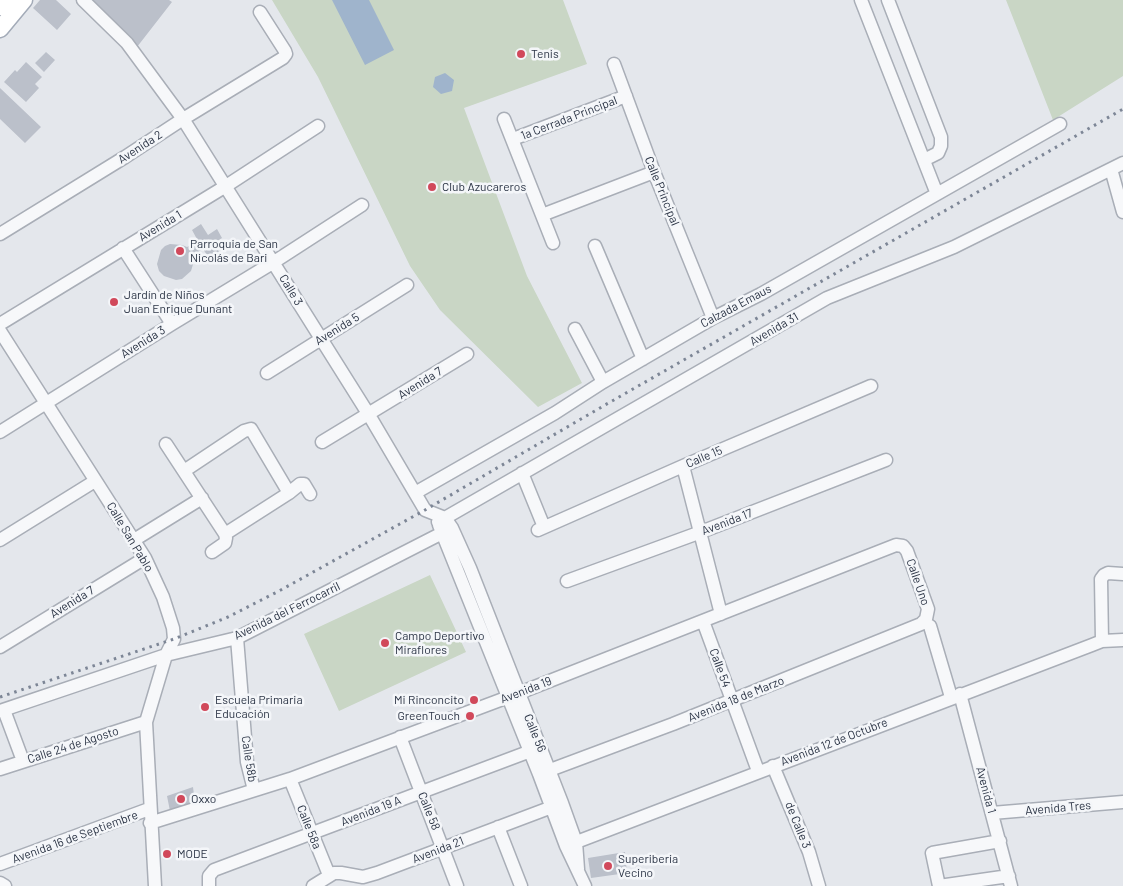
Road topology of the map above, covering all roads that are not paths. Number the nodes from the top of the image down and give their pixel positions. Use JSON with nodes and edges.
{"nodes":[{"id":1,"x":6,"y":0,"type":"edge"},
{"id":2,"x":24,"y":0,"type":"edge"},
{"id":3,"x":82,"y":0,"type":"edge"},
{"id":4,"x":861,"y":0,"type":"edge"},
{"id":5,"x":888,"y":0,"type":"edge"},
{"id":6,"x":0,"y":7,"type":"edge"},
{"id":7,"x":260,"y":12,"type":"dead end"},
{"id":8,"x":0,"y":29,"type":"edge"},
{"id":9,"x":614,"y":64,"type":"dead end"},
{"id":10,"x":626,"y":96,"type":"junction"},
{"id":11,"x":183,"y":119,"type":"junction"},
{"id":12,"x":504,"y":119,"type":"dead end"},
{"id":13,"x":1060,"y":124,"type":"dead end"},
{"id":14,"x":318,"y":126,"type":"dead end"},
{"id":15,"x":513,"y":139,"type":"junction"},
{"id":16,"x":924,"y":160,"type":"junction"},
{"id":17,"x":1123,"y":163,"type":"edge"},
{"id":18,"x":1111,"y":170,"type":"junction"},
{"id":19,"x":654,"y":172,"type":"junction"},
{"id":20,"x":226,"y":186,"type":"junction"},
{"id":21,"x":937,"y":194,"type":"junction"},
{"id":22,"x":362,"y":205,"type":"dead end"},
{"id":23,"x":1123,"y":212,"type":"edge"},
{"id":24,"x":542,"y":215,"type":"junction"},
{"id":25,"x":0,"y":234,"type":"edge"},
{"id":26,"x":553,"y":243,"type":"dead end"},
{"id":27,"x":595,"y":246,"type":"dead end"},
{"id":28,"x":123,"y":248,"type":"junction"},
{"id":29,"x":274,"y":262,"type":"junction"},
{"id":30,"x":407,"y":285,"type":"dead end"},
{"id":31,"x":713,"y":318,"type":"junction"},
{"id":32,"x":0,"y":324,"type":"edge"},
{"id":33,"x":172,"y":324,"type":"junction"},
{"id":34,"x":575,"y":329,"type":"dead end"},
{"id":35,"x":0,"y":331,"type":"edge"},
{"id":36,"x":321,"y":340,"type":"junction"},
{"id":37,"x":467,"y":354,"type":"dead end"},
{"id":38,"x":643,"y":359,"type":"junction"},
{"id":39,"x":267,"y":373,"type":"dead end"},
{"id":40,"x":603,"y":382,"type":"junction"},
{"id":41,"x":871,"y":386,"type":"dead end"},
{"id":42,"x":46,"y":403,"type":"junction"},
{"id":43,"x":369,"y":415,"type":"junction"},
{"id":44,"x":0,"y":432,"type":"edge"},
{"id":45,"x":322,"y":442,"type":"dead end"},
{"id":46,"x":166,"y":444,"type":"dead end"},
{"id":47,"x":886,"y":460,"type":"dead end"},
{"id":48,"x":683,"y":466,"type":"junction"},
{"id":49,"x":184,"y":472,"type":"junction"},
{"id":50,"x":522,"y":473,"type":"junction"},
{"id":51,"x":95,"y":481,"type":"junction"},
{"id":52,"x":290,"y":493,"type":"junction"},
{"id":53,"x":415,"y":493,"type":"junction"},
{"id":54,"x":310,"y":494,"type":"dead end"},
{"id":55,"x":202,"y":498,"type":"junction"},
{"id":56,"x":442,"y":523,"type":"junction"},
{"id":57,"x":700,"y":532,"type":"junction"},
{"id":58,"x":225,"y":534,"type":"junction"},
{"id":59,"x":0,"y":540,"type":"edge"},
{"id":60,"x":134,"y":540,"type":"junction"},
{"id":61,"x":896,"y":545,"type":"joint"},
{"id":62,"x":212,"y":552,"type":"dead end"},
{"id":63,"x":145,"y":558,"type":"junction"},
{"id":64,"x":1123,"y":574,"type":"edge"},
{"id":65,"x":567,"y":581,"type":"dead end"},
{"id":66,"x":722,"y":614,"type":"junction"},
{"id":67,"x":703,"y":621,"type":"junction"},
{"id":68,"x":925,"y":625,"type":"junction"},
{"id":69,"x":237,"y":638,"type":"junction"},
{"id":70,"x":1123,"y":640,"type":"edge"},
{"id":71,"x":1102,"y":641,"type":"junction"},
{"id":72,"x":0,"y":647,"type":"edge"},
{"id":73,"x":166,"y":655,"type":"junction"},
{"id":74,"x":514,"y":695,"type":"junction"},
{"id":75,"x":956,"y":696,"type":"junction"},
{"id":76,"x":732,"y":701,"type":"junction"},
{"id":77,"x":2,"y":710,"type":"edge"},
{"id":78,"x":146,"y":722,"type":"junction"},
{"id":79,"x":400,"y":737,"type":"junction"},
{"id":80,"x":535,"y":749,"type":"junction"},
{"id":81,"x":23,"y":761,"type":"junction"},
{"id":82,"x":773,"y":766,"type":"junction"},
{"id":83,"x":0,"y":769,"type":"edge"},
{"id":84,"x":550,"y":770,"type":"junction"},
{"id":85,"x":758,"y":771,"type":"junction"},
{"id":86,"x":290,"y":779,"type":"junction"},
{"id":87,"x":254,"y":790,"type":"junction"},
{"id":88,"x":420,"y":792,"type":"junction"},
{"id":89,"x":1123,"y":802,"type":"edge"},
{"id":90,"x":557,"y":804,"type":"junction"},
{"id":91,"x":149,"y":809,"type":"junction"},
{"id":92,"x":992,"y":813,"type":"junction"},
{"id":93,"x":150,"y":822,"type":"junction"},
{"id":94,"x":498,"y":827,"type":"junction"},
{"id":95,"x":311,"y":834,"type":"junction"},
{"id":96,"x":1000,"y":841,"type":"junction"},
{"id":97,"x":571,"y":844,"type":"junction"},
{"id":98,"x":443,"y":848,"type":"junction"},
{"id":99,"x":0,"y":864,"type":"edge"},
{"id":100,"x":329,"y":875,"type":"junction"},
{"id":101,"x":363,"y":877,"type":"junction"},
{"id":102,"x":1010,"y":881,"type":"edge"},
{"id":103,"x":0,"y":883,"type":"edge"},
{"id":104,"x":208,"y":883,"type":"edge"},
{"id":105,"x":5,"y":886,"type":"edge"},
{"id":106,"x":155,"y":886,"type":"edge"},
{"id":107,"x":313,"y":886,"type":"edge"},
{"id":108,"x":375,"y":886,"type":"edge"},
{"id":109,"x":457,"y":886,"type":"edge"},
{"id":110,"x":521,"y":886,"type":"edge"},
{"id":111,"x":585,"y":886,"type":"edge"},
{"id":112,"x":818,"y":886,"type":"edge"},
{"id":113,"x":939,"y":886,"type":"edge"}],
"edges":[{"from":1,"to":6,"type":"main road"},
{"from":2,"to":8,"type":"main road"},
{"from":3,"to":11,"type":"street","name":"Calle 3"},
{"from":4,"to":16,"type":"street"},
{"from":5,"to":16,"type":"street"},
{"from":7,"to":11,"type":"street","name":"Avenida 2"},
{"from":9,"to":10,"type":"street","name":"Calle Principal"},
{"from":10,"to":15,"type":"street","name":"1a Cerrada Principal"},
{"from":10,"to":19,"type":"street","name":"Calle Principal"},
{"from":11,"to":20,"type":"street","name":"Calle 3"},
{"from":11,"to":25,"type":"street","name":"Avenida 2"},
{"from":12,"to":15,"type":"street"},
{"from":13,"to":21,"type":"street","name":"Calzada Emaus"},
{"from":14,"to":20,"type":"street","name":"Avenida 1"},
{"from":15,"to":24,"type":"street"},
{"from":16,"to":21,"type":"street"},
{"from":17,"to":18,"type":"street","name":"Avenida 31"},
{"from":18,"to":23,"type":"street"},
{"from":18,"to":50,"type":"street","name":"Avenida 31"},
{"from":19,"to":24,"type":"street"},
{"from":19,"to":31,"type":"street","name":"Calle Principal"},
{"from":20,"to":28,"type":"street","name":"Avenida 1"},
{"from":20,"to":29,"type":"street","name":"Calle 3"},
{"from":21,"to":31,"type":"street","name":"Calzada Emaus"},
{"from":22,"to":29,"type":"street","name":"Avenida 3"},
{"from":24,"to":26,"type":"street"},
{"from":27,"to":38,"type":"street"},
{"from":28,"to":32,"type":"street","name":"Avenida 1"},
{"from":28,"to":33,"type":"street"},
{"from":29,"to":33,"type":"street","name":"Avenida 3"},
{"from":29,"to":36,"type":"street","name":"Calle 3"},
{"from":30,"to":36,"type":"street","name":"Avenida 5"},
{"from":31,"to":38,"type":"street","name":"Calzada Emaus"},
{"from":33,"to":42,"type":"street","name":"Avenida 3"},
{"from":34,"to":40,"type":"street"},
{"from":35,"to":42,"type":"street","name":"Calle San Pablo"},
{"from":36,"to":39,"type":"street","name":"Avenida 5"},
{"from":36,"to":43,"type":"street","name":"Calle 3"},
{"from":37,"to":43,"type":"street","name":"Avenida 7"},
{"from":38,"to":40,"type":"street","name":"Calzada Emaus"},
{"from":40,"to":53,"type":"street","name":"Calzada Emaus"},
{"from":41,"to":48,"type":"street","name":"Calle 15"},
{"from":42,"to":44,"type":"street","name":"Avenida 3"},
{"from":42,"to":51,"type":"street","name":"Calle San Pablo"},
{"from":43,"to":45,"type":"street","name":"Avenida 7"},
{"from":43,"to":53,"type":"street","name":"Calle 3"},
{"from":46,"to":49,"type":"street"},
{"from":47,"to":57,"type":"street","name":"Avenida 17"},
{"from":48,"to":50,"type":"street","name":"Calle 15"},
{"from":48,"to":57,"type":"street"},
{"from":49,"to":52,"type":"street"},
{"from":49,"to":55,"type":"street"},
{"from":50,"to":56,"type":"street","name":"Avenida 31"},
{"from":51,"to":59,"type":"street"},
{"from":51,"to":60,"type":"street","name":"Calle San Pablo"},
{"from":52,"to":54,"type":"street"},
{"from":52,"to":58,"type":"street"},
{"from":53,"to":56,"type":"street","name":"Calle 3"},
{"from":55,"to":58,"type":"street"},
{"from":55,"to":60,"type":"street"},
{"from":56,"to":69,"type":"street","name":"Avenida del Ferrocarril"},
{"from":56,"to":74,"type":"street","name":"Calle 56"},
{"from":57,"to":65,"type":"street","name":"Avenida 17"},
{"from":57,"to":66,"type":"street"},
{"from":58,"to":62,"type":"street"},
{"from":60,"to":63,"type":"street","name":"Calle San Pablo"},
{"from":61,"to":66,"type":"street","name":"Avenida 19"},
{"from":61,"to":68,"type":"street","name":"Calle Uno"},
{"from":63,"to":72,"type":"street","name":"Avenida 7"},
{"from":63,"to":73,"type":"street","name":"Calle San Pablo"},
{"from":64,"to":71,"type":"street"},
{"from":66,"to":67,"type":"street","name":"Avenida 19"},
{"from":67,"to":74,"type":"street","name":"Avenida 19"},
{"from":67,"to":76,"type":"street","name":"Calle 54"},
{"from":68,"to":75,"type":"street","name":"Calle Uno"},
{"from":68,"to":76,"type":"street","name":"Avenida 18 de Marzo"},
{"from":69,"to":73,"type":"street","name":"Avenida del Ferrocarril"},
{"from":69,"to":87,"type":"street","name":"Calle 58b"},
{"from":70,"to":71,"type":"street","name":"Avenida 12 de Octubre"},
{"from":71,"to":75,"type":"street","name":"Avenida 12 de Octubre"},
{"from":73,"to":77,"type":"street","name":"Avenida del Ferrocarril"},
{"from":73,"to":78,"type":"street","name":"Calle San Pablo"},
{"from":74,"to":79,"type":"street","name":"Avenida 19"},
{"from":74,"to":80,"type":"street","name":"Calle 56"},
{"from":75,"to":82,"type":"street","name":"Avenida 12 de Octubre"},
{"from":75,"to":92,"type":"street","name":"Avenida 1"},
{"from":76,"to":84,"type":"street","name":"Avenida 18 de Marzo"},
{"from":76,"to":85,"type":"street","name":"Calle 54"},
{"from":77,"to":81,"type":"street"},
{"from":78,"to":81,"type":"street","name":"Calle 24 de Agosto"},
{"from":78,"to":91,"type":"street","name":"Calle San Pablo"},
{"from":79,"to":86,"type":"street","name":"Avenida 19"},
{"from":79,"to":88,"type":"street","name":"Calle 58"},
{"from":80,"to":84,"type":"street","name":"Calle 56"},
{"from":80,"to":88,"type":"street","name":"Avenida 19 A"},
{"from":80,"to":90,"type":"street","name":"Calle 56"},
{"from":81,"to":83,"type":"street","name":"Calle 24 de Agosto"},
{"from":82,"to":85,"type":"street","name":"Avenida 12 de Octubre"},
{"from":82,"to":112,"type":"street","name":"de Calle 3"},
{"from":84,"to":90,"type":"street","name":"Calle 56"},
{"from":85,"to":97,"type":"street","name":"Avenida 12 de Octubre"},
{"from":86,"to":87,"type":"street","name":"Avenida 19"},
{"from":86,"to":95,"type":"street","name":"Calle 58a"},
{"from":87,"to":93,"type":"street","name":"Avenida 19"},
{"from":88,"to":95,"type":"street","name":"Avenida 19 A"},
{"from":88,"to":98,"type":"street","name":"Calle 58"},
{"from":89,"to":92,"type":"street","name":"Avenida Tres"},
{"from":90,"to":94,"type":"street","name":"Avenida 21"},
{"from":90,"to":97,"type":"street","name":"Calle 56"},
{"from":91,"to":93,"type":"street","name":"Calle San Pablo"},
{"from":91,"to":99,"type":"street","name":"Avenida 16 de Septiembre"},
{"from":92,"to":96,"type":"street","name":"Avenida 1"},
{"from":93,"to":106,"type":"street","name":"Calle San Pablo"},
{"from":94,"to":98,"type":"street","name":"Avenida 21"},
{"from":94,"to":110,"type":"street"},
{"from":95,"to":100,"type":"street","name":"Calle 58a"},
{"from":95,"to":104,"type":"street","name":"Avenida 19 A"},
{"from":96,"to":102,"type":"street","name":"Avenida 1"},
{"from":96,"to":113,"type":"street"},
{"from":97,"to":111,"type":"street","name":"Calle 56"},
{"from":98,"to":101,"type":"street","name":"Avenida 21"},
{"from":98,"to":109,"type":"street","name":"Calle 58"},
{"from":100,"to":101,"type":"street","name":"Avenida 21"},
{"from":100,"to":107,"type":"street"},
{"from":101,"to":108,"type":"street"},
{"from":102,"to":113,"type":"street"},
{"from":103,"to":105,"type":"street"}]}
